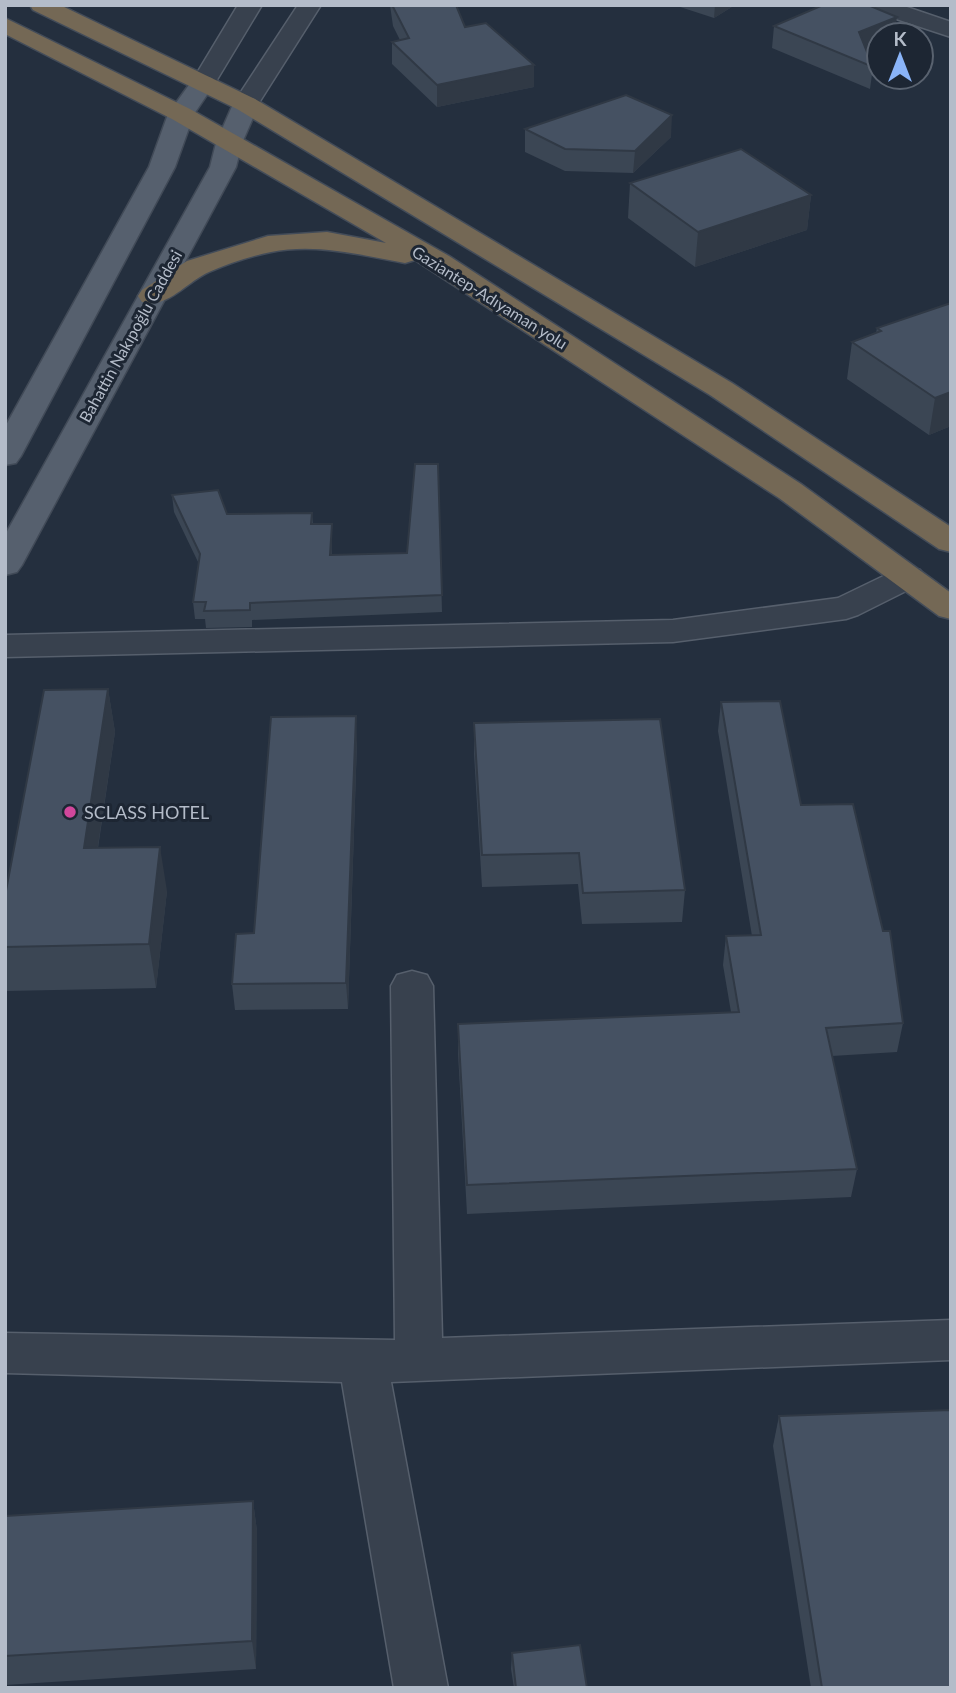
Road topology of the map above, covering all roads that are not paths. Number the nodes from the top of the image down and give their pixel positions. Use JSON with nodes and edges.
{"nodes":[{"id":1,"x":41,"y":5,"type":"edge"},
{"id":2,"x":250,"y":5,"type":"edge"},
{"id":3,"x":310,"y":5,"type":"edge"},
{"id":4,"x":877,"y":5,"type":"edge"},
{"id":5,"x":927,"y":5,"type":"edge"},
{"id":6,"x":951,"y":13,"type":"edge"},
{"id":7,"x":5,"y":25,"type":"edge"},
{"id":8,"x":951,"y":30,"type":"edge"},
{"id":9,"x":203,"y":83,"type":"junction"},
{"id":10,"x":246,"y":104,"type":"junction"},
{"id":11,"x":181,"y":114,"type":"junction"},
{"id":12,"x":229,"y":143,"type":"junction"},
{"id":13,"x":462,"y":277,"type":"junction"},
{"id":14,"x":152,"y":296,"type":"junction"},
{"id":15,"x":9,"y":444,"type":"edge"},
{"id":16,"x":951,"y":542,"type":"edge"},
{"id":17,"x":5,"y":565,"type":"edge"},
{"id":18,"x":908,"y":577,"type":"junction"},
{"id":19,"x":951,"y":609,"type":"edge"},
{"id":20,"x":5,"y":646,"type":"edge"},
{"id":21,"x":412,"y":986,"type":"dead end"},
{"id":22,"x":951,"y":1340,"type":"edge"},
{"id":23,"x":5,"y":1353,"type":"edge"},
{"id":24,"x":419,"y":1360,"type":"junction"},
{"id":25,"x":363,"y":1362,"type":"junction"},
{"id":26,"x":421,"y":1688,"type":"edge"}],
"edges":[{"from":1,"to":9,"type":"highway"},
{"from":2,"to":9,"type":"street"},
{"from":3,"to":10,"type":"street"},
{"from":4,"to":8,"type":"street"},
{"from":5,"to":6,"type":"street"},
{"from":7,"to":11,"type":"highway","name":"Gaziantep-Adıyaman yolu"},
{"from":9,"to":10,"type":"highway"},
{"from":9,"to":11,"type":"main road"},
{"from":10,"to":12,"type":"main road","name":"Bahattin Nakıpoğlu Caddesi"},
{"from":10,"to":16,"type":"highway"},
{"from":11,"to":12,"type":"highway","name":"Gaziantep-Adıyaman yolu"},
{"from":11,"to":15,"type":"main road"},
{"from":12,"to":13,"type":"highway","name":"Gaziantep-Adıyaman yolu"},
{"from":12,"to":14,"type":"main road","name":"Bahattin Nakıpoğlu Caddesi"},
{"from":13,"to":14,"type":"highway"},
{"from":13,"to":18,"type":"highway","name":"Gaziantep-Adıyaman yolu"},
{"from":14,"to":17,"type":"main road","name":"Bahattin Nakıpoğlu Caddesi"},
{"from":18,"to":19,"type":"highway","name":"Gaziantep-Adıyaman yolu"},
{"from":18,"to":20,"type":"street"},
{"from":21,"to":24,"type":"street"},
{"from":22,"to":24,"type":"street"},
{"from":23,"to":25,"type":"street"},
{"from":24,"to":25,"type":"street"},
{"from":25,"to":26,"type":"street"}]}
